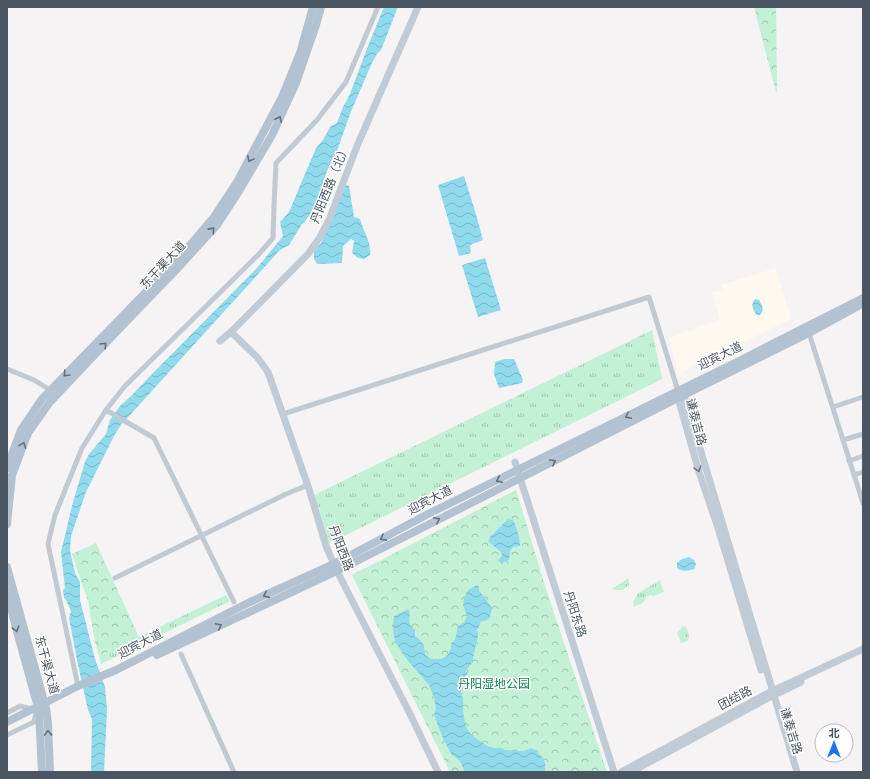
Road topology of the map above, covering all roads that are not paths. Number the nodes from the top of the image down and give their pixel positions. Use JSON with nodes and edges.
{"nodes":[{"id":1,"x":313,"y":7,"type":"edge"},
{"id":2,"x":321,"y":7,"type":"edge"},
{"id":3,"x":378,"y":7,"type":"edge"},
{"id":4,"x":418,"y":7,"type":"edge"},
{"id":5,"x":863,"y":298,"type":"edge"},
{"id":6,"x":863,"y":304,"type":"edge"},
{"id":7,"x":231,"y":332,"type":"junction"},
{"id":8,"x":809,"y":332,"type":"junction"},
{"id":9,"x":220,"y":341,"type":"dead end"},
{"id":10,"x":7,"y":369,"type":"edge"},
{"id":11,"x":50,"y":390,"type":"junction"},
{"id":12,"x":680,"y":395,"type":"junction"},
{"id":13,"x":863,"y":397,"type":"edge"},
{"id":14,"x":833,"y":407,"type":"junction"},
{"id":15,"x":106,"y":410,"type":"junction"},
{"id":16,"x":283,"y":414,"type":"junction"},
{"id":17,"x":863,"y":434,"type":"edge"},
{"id":18,"x":843,"y":440,"type":"junction"},
{"id":19,"x":11,"y":448,"type":"edge"},
{"id":20,"x":863,"y":456,"type":"edge"},
{"id":21,"x":9,"y":458,"type":"edge"},
{"id":22,"x":850,"y":461,"type":"junction"},
{"id":23,"x":10,"y":468,"type":"edge"},
{"id":24,"x":518,"y":470,"type":"junction"},
{"id":25,"x":863,"y":472,"type":"edge"},
{"id":26,"x":854,"y":475,"type":"junction"},
{"id":27,"x":308,"y":485,"type":"junction"},
{"id":28,"x":863,"y":503,"type":"edge"},
{"id":29,"x":7,"y":524,"type":"edge"},
{"id":30,"x":201,"y":536,"type":"junction"},
{"id":31,"x":7,"y":567,"type":"edge"},
{"id":32,"x":335,"y":568,"type":"junction"},
{"id":33,"x":115,"y":578,"type":"dead end"},
{"id":34,"x":7,"y":592,"type":"edge"},
{"id":35,"x":234,"y":602,"type":"dead end"},
{"id":36,"x":863,"y":649,"type":"edge"},
{"id":37,"x":863,"y":653,"type":"edge"},
{"id":38,"x":181,"y":654,"type":"dead end"},
{"id":39,"x":83,"y":686,"type":"junction"},
{"id":40,"x":771,"y":694,"type":"junction"},
{"id":41,"x":39,"y":708,"type":"junction"},
{"id":42,"x":7,"y":713,"type":"edge"},
{"id":43,"x":7,"y":722,"type":"edge"},
{"id":44,"x":7,"y":726,"type":"edge"},
{"id":45,"x":7,"y":735,"type":"edge"},
{"id":46,"x":42,"y":772,"type":"edge"},
{"id":47,"x":50,"y":772,"type":"edge"},
{"id":48,"x":234,"y":772,"type":"edge"},
{"id":49,"x":438,"y":772,"type":"edge"},
{"id":50,"x":614,"y":772,"type":"edge"},
{"id":51,"x":621,"y":772,"type":"edge"},
{"id":52,"x":631,"y":772,"type":"edge"},
{"id":53,"x":792,"y":772,"type":"edge"},
{"id":54,"x":796,"y":772,"type":"edge"}],
"edges":[{"from":1,"to":11,"type":"main road","name":"东干渠大道","one_way":true},
{"from":23,"to":2,"type":"main road","name":"东干渠大道","one_way":true},
{"from":3,"to":15,"type":"street"},
{"from":4,"to":7,"type":"street","name":"丹阳西路（北）"},
{"from":5,"to":12,"type":"main road","name":"迎宾大道"},
{"from":6,"to":8,"type":"main road","name":"迎宾大道"},
{"from":7,"to":9,"type":"street","name":"丹阳西路（北）"},
{"from":7,"to":16,"type":"street","name":"丹阳西路"},
{"from":8,"to":12,"type":"main road","name":"迎宾大道"},
{"from":8,"to":14,"type":"street"},
{"from":10,"to":11,"type":"street"},
{"from":11,"to":19,"type":"main road","name":"东干渠大道"},
{"from":12,"to":16,"type":"street"},
{"from":12,"to":24,"type":"main road","name":"迎宾大道"},
{"from":12,"to":40,"type":"street","name":"谦泰吉路"},
{"from":13,"to":14,"type":"street"},
{"from":14,"to":18,"type":"street"},
{"from":15,"to":30,"type":"street"},
{"from":15,"to":39,"type":"street"},
{"from":16,"to":27,"type":"street","name":"丹阳西路"},
{"from":17,"to":18,"type":"street"},
{"from":18,"to":22,"type":"street"},
{"from":19,"to":21,"type":"main road","name":"东干渠大道"},
{"from":20,"to":22,"type":"street"},
{"from":21,"to":23,"type":"main road","name":"东干渠大道"},
{"from":22,"to":26,"type":"street"},
{"from":23,"to":29,"type":"main road","name":"东干渠大道"},
{"from":24,"to":32,"type":"main road","name":"迎宾大道"},
{"from":24,"to":50,"type":"street","name":"丹阳东路"},
{"from":25,"to":26,"type":"street"},
{"from":26,"to":28,"type":"street"},
{"from":27,"to":30,"type":"street"},
{"from":27,"to":32,"type":"street","name":"丹阳西路"},
{"from":30,"to":33,"type":"street"},
{"from":30,"to":35,"type":"street"},
{"from":31,"to":41,"type":"main road","name":"东干渠大道"},
{"from":32,"to":39,"type":"main road","name":"迎宾大道"},
{"from":32,"to":49,"type":"street","name":"丹阳西路"},
{"from":34,"to":41,"type":"main road","name":"东干渠大道","one_way":true},
{"from":36,"to":40,"type":"street","name":"团结路"},
{"from":37,"to":40,"type":"street","name":"团结路"},
{"from":38,"to":48,"type":"street"},
{"from":39,"to":41,"type":"main road","name":"迎宾大道"},
{"from":40,"to":51,"type":"street","name":"团结路"},
{"from":40,"to":52,"type":"street","name":"团结路"},
{"from":40,"to":53,"type":"street","name":"谦泰吉路"},
{"from":40,"to":54,"type":"street","name":"谦泰吉路"},
{"from":41,"to":42,"type":"street"},
{"from":41,"to":43,"type":"main road","name":"迎宾大道"},
{"from":41,"to":44,"type":"main road","name":"迎宾大道"},
{"from":41,"to":45,"type":"street"},
{"from":41,"to":46,"type":"main road","name":"东干渠大道"},
{"from":47,"to":41,"type":"main road","name":"东干渠大道","one_way":true}]}
